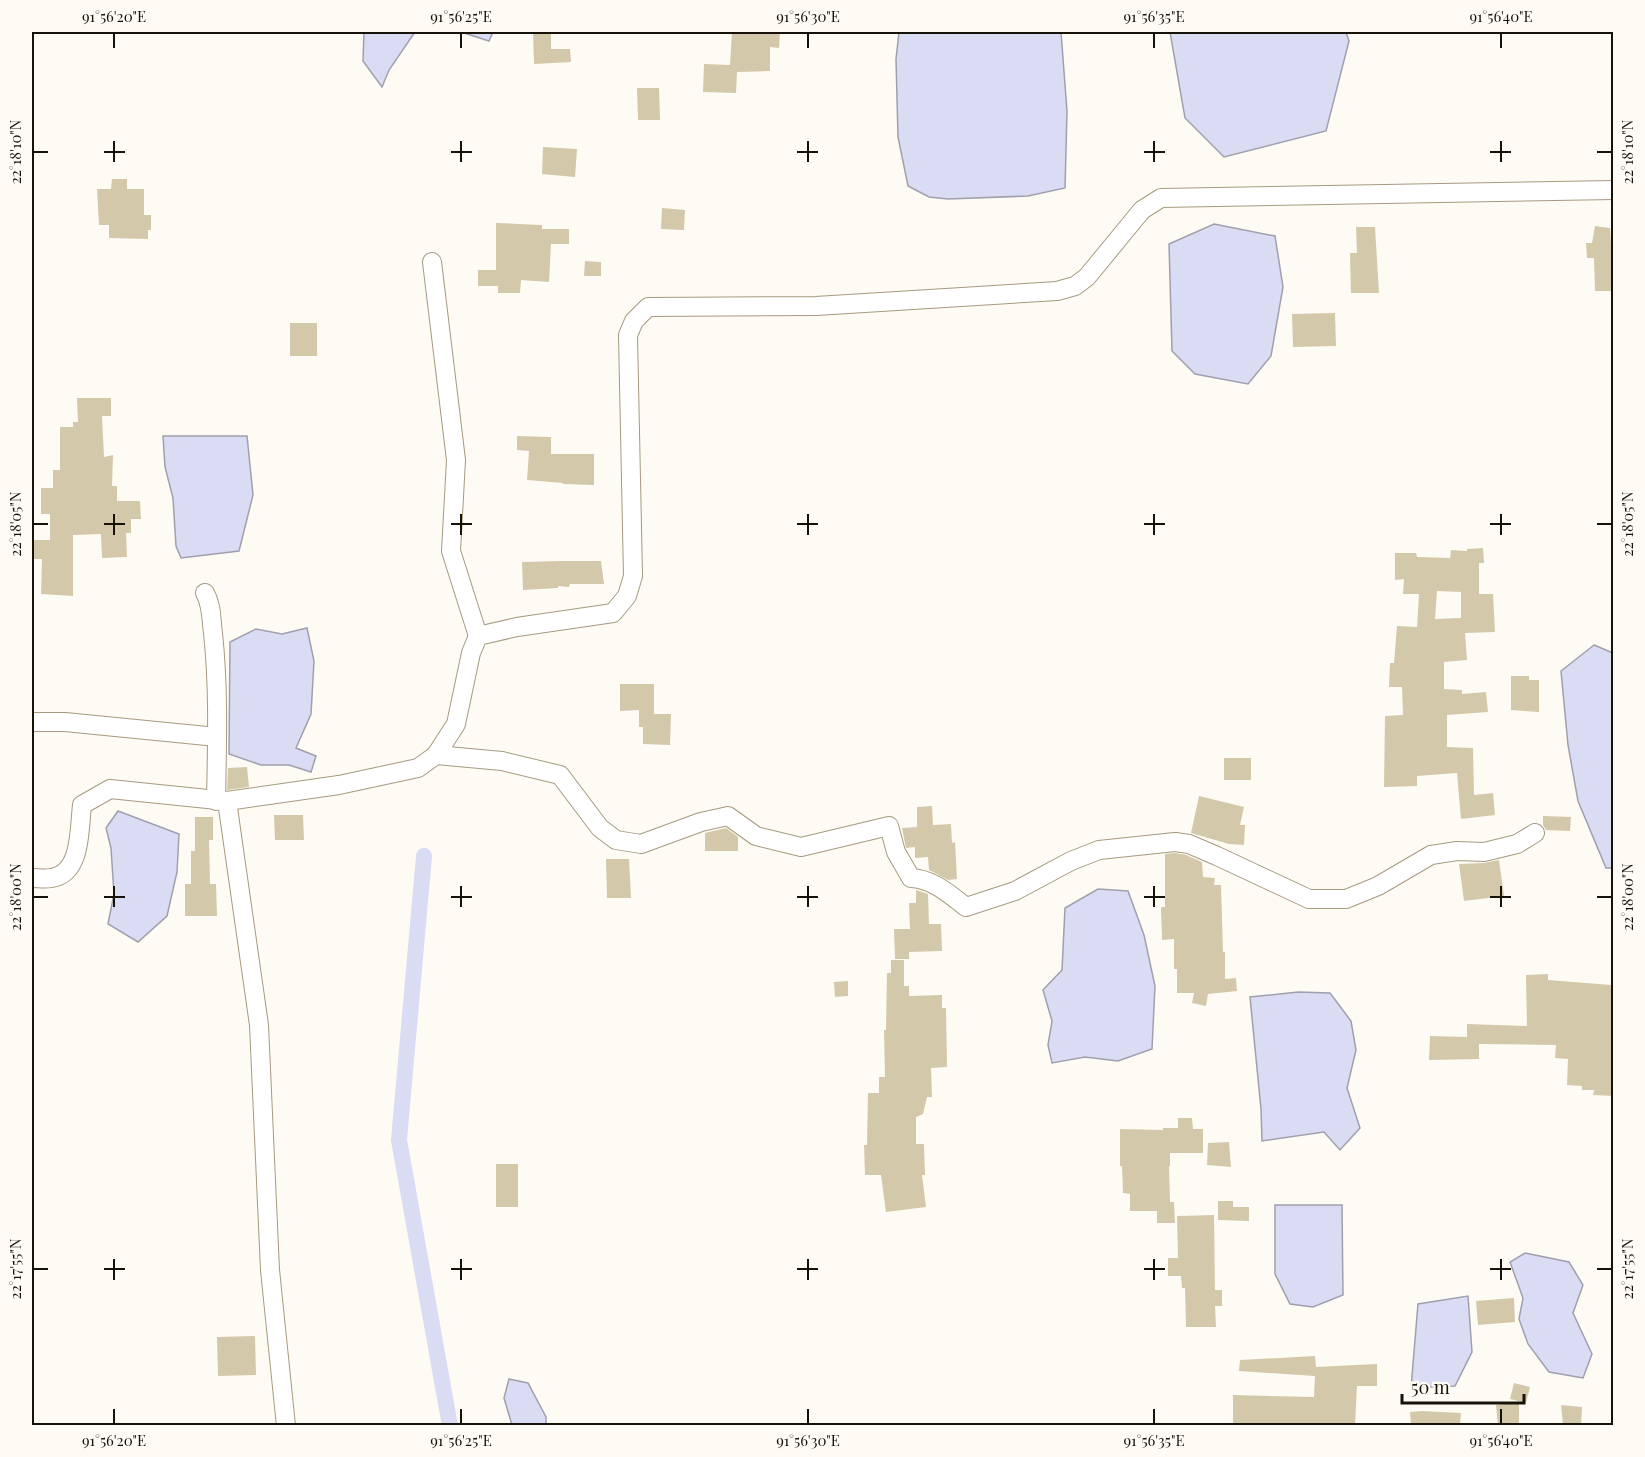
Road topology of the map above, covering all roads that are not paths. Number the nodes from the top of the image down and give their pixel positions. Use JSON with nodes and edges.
{"nodes":[{"id":1,"x":1614,"y":190,"type":"edge"},
{"id":2,"x":432,"y":262,"type":"dead end"},
{"id":3,"x":204,"y":593,"type":"dead end"},
{"id":4,"x":478,"y":636,"type":"junction"},
{"id":5,"x":32,"y":722,"type":"edge"},
{"id":6,"x":218,"y":736,"type":"junction"},
{"id":7,"x":436,"y":755,"type":"junction"},
{"id":8,"x":222,"y":801,"type":"junction"},
{"id":9,"x":1535,"y":833,"type":"dead end"},
{"id":10,"x":32,"y":878,"type":"edge"},
{"id":11,"x":286,"y":1425,"type":"edge"}],
"edges":[{"from":1,"to":4,"type":"street"},
{"from":2,"to":4,"type":"street"},
{"from":3,"to":6,"type":"street"},
{"from":4,"to":7,"type":"street"},
{"from":5,"to":6,"type":"street"},
{"from":6,"to":8,"type":"street"},
{"from":7,"to":8,"type":"street"},
{"from":7,"to":9,"type":"street"},
{"from":8,"to":10,"type":"street"},
{"from":8,"to":11,"type":"street"}]}
